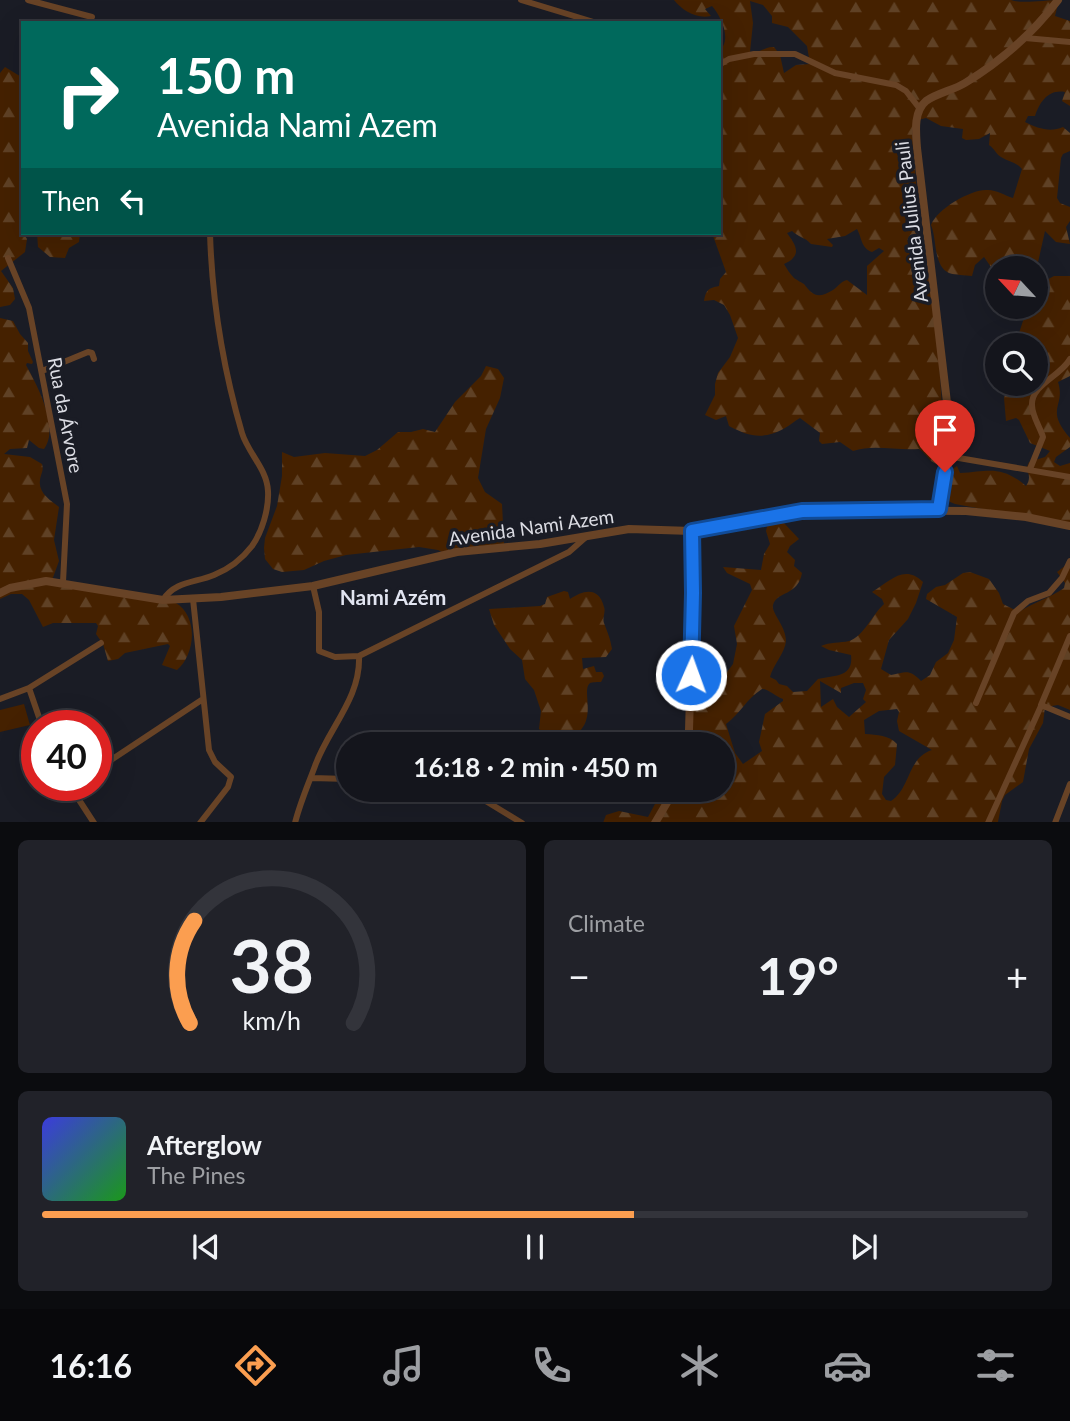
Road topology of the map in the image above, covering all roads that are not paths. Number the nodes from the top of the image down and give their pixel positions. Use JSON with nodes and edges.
{"nodes":[{"id":1,"x":28,"y":0,"type":"edge"},
{"id":2,"x":521,"y":0,"type":"edge"},
{"id":3,"x":1058,"y":0,"type":"edge"},
{"id":4,"x":92,"y":17,"type":"dead end"},
{"id":5,"x":590,"y":21,"type":"edge"},
{"id":6,"x":1025,"y":38,"type":"junction"},
{"id":7,"x":1070,"y":42,"type":"edge"},
{"id":8,"x":721,"y":64,"type":"edge"},
{"id":9,"x":920,"y":109,"type":"junction"},
{"id":10,"x":209,"y":235,"type":"edge"},
{"id":11,"x":8,"y":258,"type":"dead end"},
{"id":12,"x":94,"y":359,"type":"dead end"},
{"id":13,"x":1070,"y":359,"type":"edge"},
{"id":14,"x":41,"y":370,"type":"junction"},
{"id":15,"x":947,"y":456,"type":"junction"},
{"id":16,"x":1030,"y":469,"type":"junction"},
{"id":17,"x":1070,"y":477,"type":"edge"},
{"id":18,"x":939,"y":509,"type":"junction"},
{"id":19,"x":1070,"y":526,"type":"edge"},
{"id":20,"x":692,"y":531,"type":"junction"},
{"id":21,"x":587,"y":536,"type":"junction"},
{"id":22,"x":1070,"y":561,"type":"edge"},
{"id":23,"x":63,"y":582,"type":"junction"},
{"id":24,"x":313,"y":586,"type":"junction"},
{"id":25,"x":0,"y":593,"type":"edge"},
{"id":26,"x":193,"y":599,"type":"junction"},
{"id":27,"x":163,"y":600,"type":"junction"},
{"id":28,"x":1070,"y":636,"type":"edge"},
{"id":29,"x":101,"y":643,"type":"dead end"},
{"id":30,"x":359,"y":656,"type":"junction"},
{"id":31,"x":29,"y":688,"type":"junction"},
{"id":32,"x":0,"y":699,"type":"edge"},
{"id":33,"x":203,"y":699,"type":"junction"},
{"id":34,"x":976,"y":703,"type":"dead end"},
{"id":35,"x":1041,"y":706,"type":"junction"},
{"id":36,"x":37,"y":710,"type":"edge"},
{"id":37,"x":1070,"y":717,"type":"edge"},
{"id":38,"x":689,"y":732,"type":"edge"},
{"id":39,"x":112,"y":759,"type":"edge"},
{"id":40,"x":312,"y":778,"type":"junction"},
{"id":41,"x":336,"y":779,"type":"edge"},
{"id":42,"x":1070,"y":783,"type":"edge"},
{"id":43,"x":80,"y":801,"type":"edge"},
{"id":44,"x":488,"y":802,"type":"edge"},
{"id":45,"x":667,"y":802,"type":"edge"},
{"id":46,"x":94,"y":822,"type":"edge"},
{"id":47,"x":200,"y":822,"type":"edge"},
{"id":48,"x":295,"y":822,"type":"edge"},
{"id":49,"x":522,"y":822,"type":"edge"},
{"id":50,"x":655,"y":822,"type":"edge"},
{"id":51,"x":988,"y":822,"type":"edge"},
{"id":52,"x":1055,"y":822,"type":"edge"}],
"edges":[{"from":1,"to":4,"type":"street"},
{"from":2,"to":5,"type":"street"},
{"from":3,"to":6,"type":"street"},
{"from":6,"to":7,"type":"street"},
{"from":6,"to":9,"type":"street"},
{"from":8,"to":9,"type":"street"},
{"from":9,"to":15,"type":"street","name":"Avenida Julius Pauli"},
{"from":10,"to":27,"type":"street"},
{"from":11,"to":14,"type":"street","name":"Rua da Árvore"},
{"from":12,"to":14,"type":"street"},
{"from":13,"to":16,"type":"street"},
{"from":14,"to":23,"type":"street","name":"Rua da Árvore"},
{"from":15,"to":16,"type":"street"},
{"from":15,"to":18,"type":"street","name":"Avenida Julius Pauli"},
{"from":16,"to":17,"type":"street"},
{"from":18,"to":19,"type":"street","name":"Avenida Nami Azem"},
{"from":18,"to":20,"type":"street","name":"Avenida Nami Azem"},
{"from":20,"to":21,"type":"street","name":"Avenida Nami Azem"},
{"from":20,"to":38,"type":"street"},
{"from":21,"to":24,"type":"street","name":"Avenida Nami Azem"},
{"from":21,"to":30,"type":"street"},
{"from":22,"to":34,"type":"street"},
{"from":23,"to":25,"type":"street","name":"Avenida Nami Azem"},
{"from":23,"to":27,"type":"street","name":"Avenida Nami Azem"},
{"from":24,"to":26,"type":"street","name":"Avenida Nami Azem"},
{"from":24,"to":30,"type":"street"},
{"from":26,"to":27,"type":"street","name":"Avenida Nami Azem"},
{"from":26,"to":33,"type":"street"},
{"from":28,"to":35,"type":"street"},
{"from":29,"to":31,"type":"street"},
{"from":30,"to":40,"type":"street"},
{"from":31,"to":32,"type":"street"},
{"from":31,"to":36,"type":"street"},
{"from":33,"to":39,"type":"street"},
{"from":33,"to":47,"type":"street"},
{"from":35,"to":37,"type":"street"},
{"from":35,"to":51,"type":"street"},
{"from":40,"to":41,"type":"street"},
{"from":40,"to":48,"type":"street"},
{"from":42,"to":52,"type":"street"},
{"from":43,"to":46,"type":"street"},
{"from":44,"to":49,"type":"street"},
{"from":45,"to":50,"type":"street"}]}
